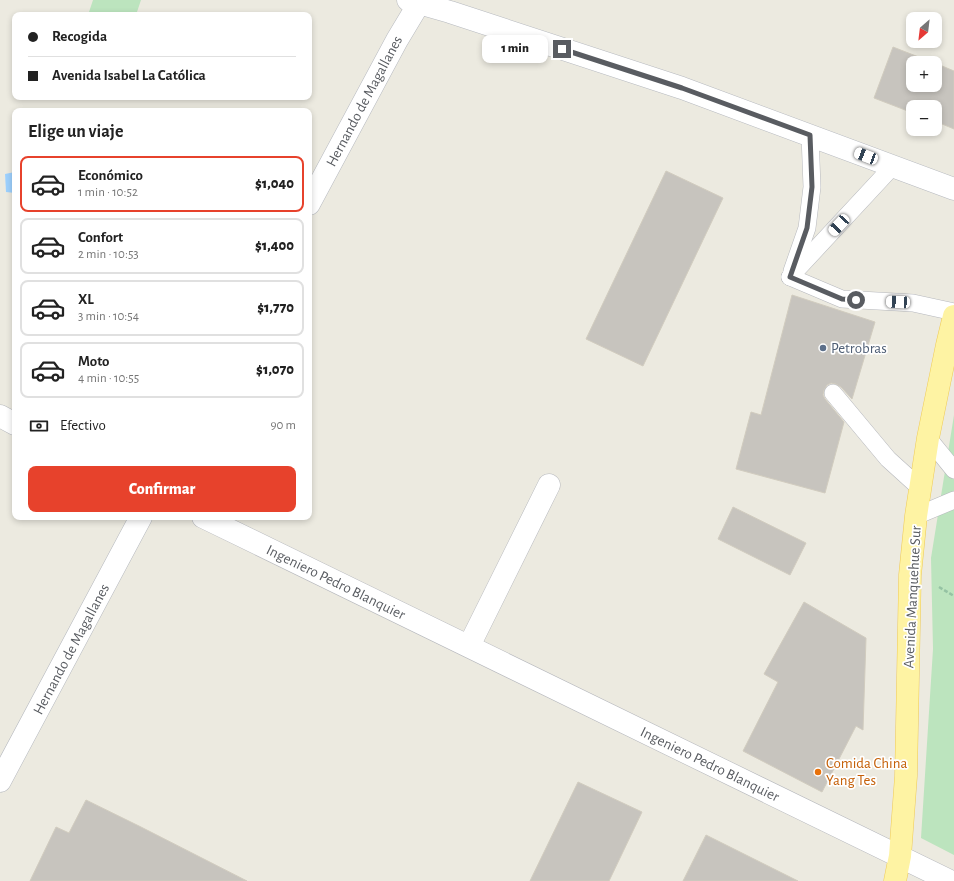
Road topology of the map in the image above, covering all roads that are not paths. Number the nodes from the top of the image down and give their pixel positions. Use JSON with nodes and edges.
{"nodes":[{"id":1,"x":416,"y":1,"type":"edge"},
{"id":2,"x":810,"y":135,"type":"junction"},
{"id":3,"x":893,"y":166,"type":"junction"},
{"id":4,"x":954,"y":189,"type":"edge"},
{"id":5,"x":312,"y":198,"type":"edge"},
{"id":6,"x":790,"y":277,"type":"junction"},
{"id":7,"x":954,"y":312,"type":"edge"},
{"id":8,"x":954,"y":316,"type":"edge"},
{"id":9,"x":833,"y":393,"type":"dead end"},
{"id":10,"x":0,"y":416,"type":"edge"},
{"id":11,"x":12,"y":422,"type":"edge"},
{"id":12,"x":928,"y":438,"type":"junction"},
{"id":13,"x":954,"y":470,"type":"edge"},
{"id":14,"x":549,"y":484,"type":"dead end"},
{"id":15,"x":920,"y":488,"type":"junction"},
{"id":16,"x":954,"y":500,"type":"edge"},
{"id":17,"x":916,"y":516,"type":"junction"},
{"id":18,"x":139,"y":520,"type":"edge"},
{"id":19,"x":209,"y":520,"type":"edge"},
{"id":20,"x":469,"y":646,"type":"junction"},
{"id":21,"x":0,"y":781,"type":"edge"},
{"id":22,"x":900,"y":856,"type":"junction"},
{"id":23,"x":895,"y":881,"type":"edge"},
{"id":24,"x":950,"y":881,"type":"edge"}],
"edges":[{"from":1,"to":2,"type":"main road"},
{"from":1,"to":5,"type":"main road","name":"Hernando de Magallanes"},
{"from":2,"to":3,"type":"main road"},
{"from":2,"to":6,"type":"lane"},
{"from":3,"to":4,"type":"main road"},
{"from":3,"to":6,"type":"lane"},
{"from":6,"to":7,"type":"lane"},
{"from":8,"to":12,"type":"main road","name":"Avenida Manquehue Sur"},
{"from":9,"to":15,"type":"lane"},
{"from":10,"to":11,"type":"main road"},
{"from":12,"to":13,"type":"lane"},
{"from":12,"to":15,"type":"main road","name":"Avenida Manquehue Sur"},
{"from":14,"to":20,"type":"main road"},
{"from":15,"to":17,"type":"main road","name":"Avenida Manquehue Sur"},
{"from":16,"to":17,"type":"lane"},
{"from":17,"to":22,"type":"main road","name":"Avenida Manquehue Sur"},
{"from":18,"to":21,"type":"main road","name":"Hernando de Magallanes"},
{"from":19,"to":20,"type":"main road","name":"Ingeniero Pedro Blanquier"},
{"from":20,"to":22,"type":"main road","name":"Ingeniero Pedro Blanquier"},
{"from":22,"to":23,"type":"main road","name":"Avenida Manquehue Sur"},
{"from":22,"to":24,"type":"main road","name":"Ingeniero Pedro Blanquier"}]}
